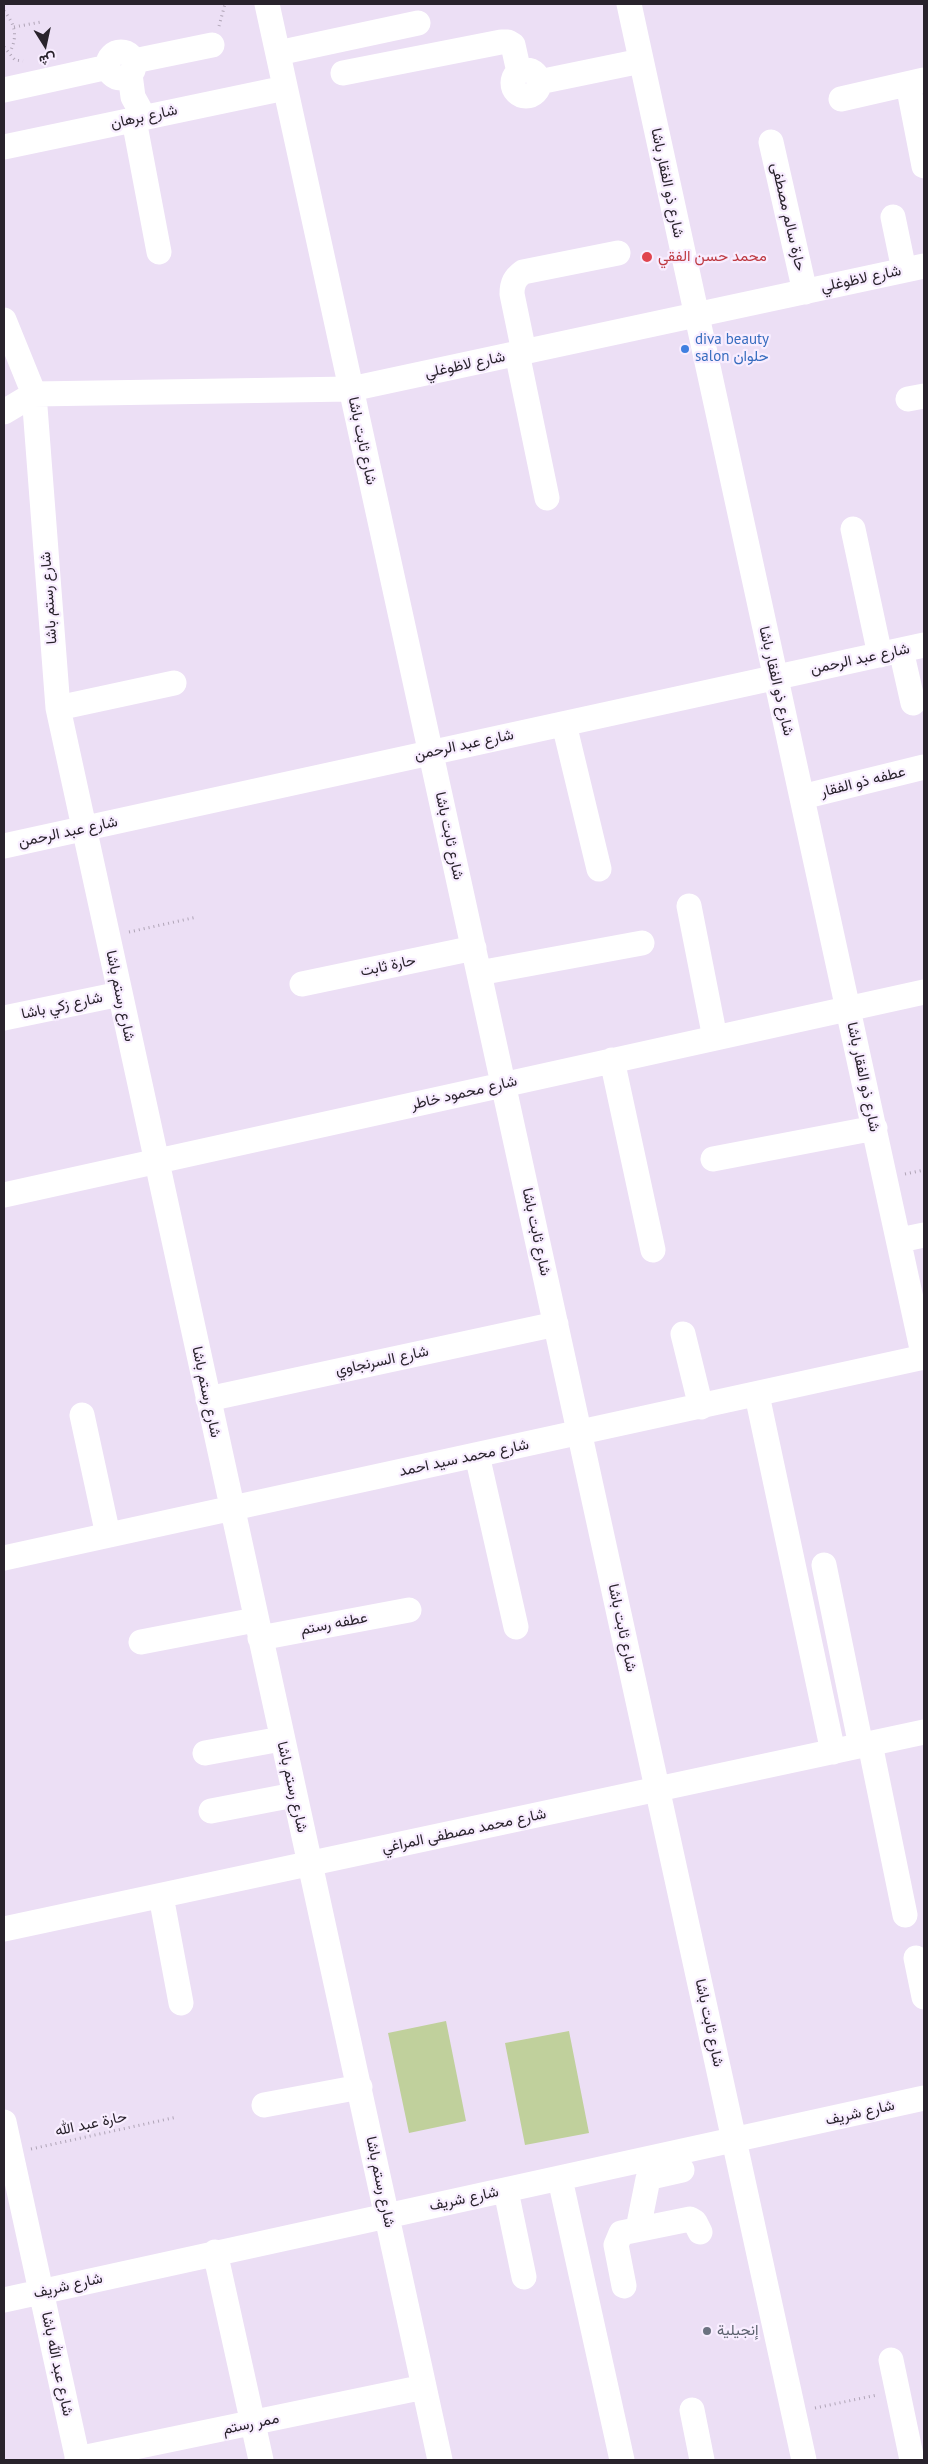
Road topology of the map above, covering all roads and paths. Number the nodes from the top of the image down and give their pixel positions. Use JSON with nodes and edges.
{"nodes":[{"id":1,"x":267,"y":4,"type":"edge"},
{"id":2,"x":629,"y":4,"type":"edge"},
{"id":3,"x":4,"y":11,"type":"edge"},
{"id":4,"x":41,"y":22,"type":"dead end"},
{"id":5,"x":418,"y":23,"type":"dead end"},
{"id":6,"x":14,"y":27,"type":"junction"},
{"id":7,"x":212,"y":45,"type":"dead end"},
{"id":8,"x":10,"y":52,"type":"dead end"},
{"id":9,"x":278,"y":53,"type":"junction"},
{"id":10,"x":642,"y":61,"type":"junction"},
{"id":11,"x":123,"y":70,"type":"junction"},
{"id":12,"x":343,"y":73,"type":"dead end"},
{"id":13,"x":916,"y":82,"type":"edge"},
{"id":14,"x":285,"y":88,"type":"junction"},
{"id":15,"x":4,"y":90,"type":"edge"},
{"id":16,"x":840,"y":99,"type":"dead end"},
{"id":17,"x":133,"y":120,"type":"junction"},
{"id":18,"x":771,"y":142,"type":"dead end"},
{"id":19,"x":4,"y":147,"type":"edge"},
{"id":20,"x":924,"y":166,"type":"edge"},
{"id":21,"x":893,"y":217,"type":"dead end"},
{"id":22,"x":159,"y":252,"type":"dead end"},
{"id":23,"x":618,"y":253,"type":"dead end"},
{"id":24,"x":914,"y":268,"type":"edge"},
{"id":25,"x":804,"y":292,"type":"junction"},
{"id":26,"x":696,"y":315,"type":"junction"},
{"id":27,"x":4,"y":320,"type":"edge"},
{"id":28,"x":521,"y":353,"type":"junction"},
{"id":29,"x":350,"y":390,"type":"junction"},
{"id":30,"x":34,"y":394,"type":"junction"},
{"id":31,"x":4,"y":412,"type":"edge"},
{"id":32,"x":547,"y":498,"type":"dead end"},
{"id":33,"x":853,"y":529,"type":"dead end"},
{"id":34,"x":902,"y":650,"type":"edge"},
{"id":35,"x":775,"y":678,"type":"junction"},
{"id":36,"x":174,"y":683,"type":"dead end"},
{"id":37,"x":913,"y":703,"type":"dead end"},
{"id":38,"x":58,"y":708,"type":"junction"},
{"id":39,"x":564,"y":724,"type":"junction"},
{"id":40,"x":431,"y":753,"type":"junction"},
{"id":41,"x":924,"y":767,"type":"edge"},
{"id":42,"x":802,"y":796,"type":"junction"},
{"id":43,"x":83,"y":828,"type":"junction"},
{"id":44,"x":4,"y":846,"type":"edge"},
{"id":45,"x":598,"y":869,"type":"dead end"},
{"id":46,"x":688,"y":906,"type":"dead end"},
{"id":47,"x":197,"y":918,"type":"dead end"},
{"id":48,"x":107,"y":937,"type":"junction"},
{"id":49,"x":642,"y":943,"type":"dead end"},
{"id":50,"x":474,"y":948,"type":"junction"},
{"id":51,"x":479,"y":973,"type":"junction"},
{"id":52,"x":302,"y":984,"type":"dead end"},
{"id":53,"x":924,"y":992,"type":"edge"},
{"id":54,"x":120,"y":994,"type":"junction"},
{"id":55,"x":848,"y":1009,"type":"junction"},
{"id":56,"x":4,"y":1018,"type":"edge"},
{"id":57,"x":715,"y":1038,"type":"junction"},
{"id":58,"x":612,"y":1060,"type":"junction"},
{"id":59,"x":504,"y":1084,"type":"junction"},
{"id":60,"x":875,"y":1128,"type":"junction"},
{"id":61,"x":713,"y":1159,"type":"dead end"},
{"id":62,"x":156,"y":1162,"type":"junction"},
{"id":63,"x":4,"y":1195,"type":"edge"},
{"id":64,"x":924,"y":1235,"type":"edge"},
{"id":65,"x":900,"y":1240,"type":"junction"},
{"id":66,"x":653,"y":1250,"type":"dead end"},
{"id":67,"x":556,"y":1324,"type":"junction"},
{"id":68,"x":683,"y":1334,"type":"dead end"},
{"id":69,"x":924,"y":1358,"type":"edge"},
{"id":70,"x":757,"y":1395,"type":"junction"},
{"id":71,"x":208,"y":1398,"type":"junction"},
{"id":72,"x":701,"y":1407,"type":"junction"},
{"id":73,"x":82,"y":1415,"type":"dead end"},
{"id":74,"x":580,"y":1432,"type":"junction"},
{"id":75,"x":477,"y":1455,"type":"junction"},
{"id":76,"x":231,"y":1509,"type":"junction"},
{"id":77,"x":108,"y":1535,"type":"junction"},
{"id":78,"x":4,"y":1558,"type":"edge"},
{"id":79,"x":824,"y":1565,"type":"dead end"},
{"id":80,"x":409,"y":1610,"type":"dead end"},
{"id":81,"x":516,"y":1627,"type":"dead end"},
{"id":82,"x":258,"y":1629,"type":"junction"},
{"id":83,"x":141,"y":1642,"type":"dead end"},
{"id":84,"x":924,"y":1732,"type":"edge"},
{"id":85,"x":281,"y":1739,"type":"junction"},
{"id":86,"x":866,"y":1745,"type":"junction"},
{"id":87,"x":833,"y":1752,"type":"junction"},
{"id":88,"x":205,"y":1753,"type":"dead end"},
{"id":89,"x":658,"y":1789,"type":"junction"},
{"id":90,"x":294,"y":1795,"type":"junction"},
{"id":91,"x":211,"y":1811,"type":"dead end"},
{"id":92,"x":309,"y":1864,"type":"junction"},
{"id":93,"x":161,"y":1896,"type":"junction"},
{"id":94,"x":905,"y":1915,"type":"dead end"},
{"id":95,"x":4,"y":1929,"type":"edge"},
{"id":96,"x":916,"y":1958,"type":"dead end"},
{"id":97,"x":924,"y":1997,"type":"edge"},
{"id":98,"x":181,"y":2004,"type":"dead end"},
{"id":99,"x":360,"y":2088,"type":"junction"},
{"id":100,"x":924,"y":2098,"type":"edge"},
{"id":101,"x":264,"y":2106,"type":"dead end"},
{"id":102,"x":177,"y":2117,"type":"dead end"},
{"id":103,"x":4,"y":2122,"type":"edge"},
{"id":104,"x":734,"y":2141,"type":"junction"},
{"id":105,"x":695,"y":2150,"type":"junction"},
{"id":106,"x":11,"y":2153,"type":"junction"},
{"id":107,"x":560,"y":2179,"type":"junction"},
{"id":108,"x":506,"y":2191,"type":"junction"},
{"id":109,"x":647,"y":2192,"type":"junction"},
{"id":110,"x":388,"y":2216,"type":"junction"},
{"id":111,"x":674,"y":2226,"type":"junction"},
{"id":112,"x":638,"y":2229,"type":"junction"},
{"id":113,"x":700,"y":2232,"type":"dead end"},
{"id":114,"x":215,"y":2252,"type":"junction"},
{"id":115,"x":524,"y":2277,"type":"dead end"},
{"id":116,"x":624,"y":2286,"type":"dead end"},
{"id":117,"x":42,"y":2292,"type":"junction"},
{"id":118,"x":4,"y":2300,"type":"edge"},
{"id":119,"x":891,"y":2360,"type":"dead end"},
{"id":120,"x":424,"y":2387,"type":"junction"},
{"id":121,"x":897,"y":2391,"type":"junction"},
{"id":122,"x":692,"y":2410,"type":"dead end"},
{"id":123,"x":794,"y":2413,"type":"junction"},
{"id":124,"x":253,"y":2423,"type":"junction"},
{"id":125,"x":924,"y":2458,"type":"edge"},
{"id":126,"x":78,"y":2459,"type":"edge"},
{"id":127,"x":261,"y":2460,"type":"edge"},
{"id":128,"x":440,"y":2460,"type":"edge"},
{"id":129,"x":622,"y":2460,"type":"edge"},
{"id":130,"x":702,"y":2460,"type":"edge"},
{"id":131,"x":804,"y":2460,"type":"edge"},
{"id":132,"x":914,"y":2460,"type":"edge"}],
"edges":[{"from":1,"to":9,"type":"street","name":"شارع ثابت باشا"},
{"from":2,"to":10,"type":"street","name":"شارع ذو الفقار باشا"},
{"from":3,"to":6,"type":"path"},
{"from":4,"to":6,"type":"path"},
{"from":5,"to":9,"type":"street"},
{"from":6,"to":8,"type":"path"},
{"from":7,"to":11,"type":"street"},
{"from":9,"to":14,"type":"street","name":"شارع ثابت باشا"},
{"from":10,"to":12,"type":"street"},
{"from":10,"to":26,"type":"street","name":"شارع ذو الفقار باشا"},
{"from":11,"to":15,"type":"street"},
{"from":11,"to":17,"type":"street"},
{"from":13,"to":16,"type":"street"},
{"from":13,"to":20,"type":"street"},
{"from":14,"to":17,"type":"street","name":"شارع برهان"},
{"from":14,"to":29,"type":"street","name":"شارع ثابت باشا"},
{"from":17,"to":19,"type":"street","name":"شارع برهان"},
{"from":17,"to":22,"type":"street"},
{"from":18,"to":25,"type":"street","name":"حارة سالم مصطفى"},
{"from":21,"to":24,"type":"street"},
{"from":23,"to":28,"type":"street"},
{"from":24,"to":25,"type":"street","name":"شارع لاظوغلي"},
{"from":25,"to":26,"type":"street","name":"شارع لاظوغلي"},
{"from":26,"to":28,"type":"street","name":"شارع لاظوغلي"},
{"from":26,"to":35,"type":"street","name":"شارع ذو الفقار باشا"},
{"from":27,"to":30,"type":"street","name":"شارع رستم باشا"},
{"from":28,"to":29,"type":"street","name":"شارع لاظوغلي"},
{"from":28,"to":32,"type":"street"},
{"from":29,"to":30,"type":"street","name":"شارع لاظوغلي"},
{"from":29,"to":40,"type":"street","name":"شارع ثابت باشا"},
{"from":30,"to":31,"type":"street"},
{"from":30,"to":38,"type":"street","name":"شارع رستم باشا"},
{"from":33,"to":34,"type":"street"},
{"from":34,"to":35,"type":"street","name":"شارع عبد الرحمن"},
{"from":34,"to":37,"type":"street"},
{"from":35,"to":39,"type":"street","name":"شارع عبد الرحمن"},
{"from":35,"to":42,"type":"street","name":"شارع ذو الفقار باشا"},
{"from":36,"to":38,"type":"street"},
{"from":38,"to":43,"type":"street","name":"شارع رستم باشا"},
{"from":39,"to":40,"type":"street","name":"شارع عبد الرحمن"},
{"from":39,"to":45,"type":"street"},
{"from":40,"to":43,"type":"street","name":"شارع عبد الرحمن"},
{"from":40,"to":50,"type":"street","name":"شارع ثابت باشا"},
{"from":41,"to":42,"type":"street","name":"عطفه ذو الفقار"},
{"from":42,"to":55,"type":"street","name":"شارع ذو الفقار باشا"},
{"from":43,"to":44,"type":"street","name":"شارع عبد الرحمن"},
{"from":43,"to":48,"type":"street","name":"شارع رستم باشا"},
{"from":46,"to":57,"type":"street"},
{"from":47,"to":48,"type":"path"},
{"from":48,"to":54,"type":"street","name":"شارع رستم باشا"},
{"from":49,"to":51,"type":"street"},
{"from":50,"to":51,"type":"street","name":"شارع ثابت باشا"},
{"from":50,"to":52,"type":"street","name":"حارة ثابت"},
{"from":51,"to":59,"type":"street","name":"شارع ثابت باشا"},
{"from":53,"to":55,"type":"street","name":"شارع محمود خاطر"},
{"from":54,"to":56,"type":"street","name":"شارع زكي باشا"},
{"from":54,"to":62,"type":"street","name":"شارع رستم باشا"},
{"from":55,"to":57,"type":"street","name":"شارع محمود خاطر"},
{"from":55,"to":60,"type":"street","name":"شارع ذو الفقار باشا"},
{"from":57,"to":58,"type":"street","name":"شارع محمود خاطر"},
{"from":58,"to":59,"type":"street","name":"شارع محمود خاطر"},
{"from":58,"to":66,"type":"street"},
{"from":59,"to":62,"type":"street","name":"شارع محمود خاطر"},
{"from":59,"to":67,"type":"street","name":"شارع ثابت باشا"},
{"from":60,"to":61,"type":"street"},
{"from":60,"to":65,"type":"street","name":"شارع ذو الفقار باشا"},
{"from":62,"to":63,"type":"street","name":"شارع محمود خاطر"},
{"from":62,"to":71,"type":"street","name":"شارع رستم باشا"},
{"from":64,"to":65,"type":"street"},
{"from":65,"to":69,"type":"street","name":"شارع ذو الفقار باشا"},
{"from":67,"to":71,"type":"street","name":"شارع السرنجاوي"},
{"from":67,"to":74,"type":"street","name":"شارع ثابت باشا"},
{"from":68,"to":72,"type":"street"},
{"from":69,"to":70,"type":"street","name":"شارع محمد سيد احمد"},
{"from":70,"to":72,"type":"street","name":"شارع محمد سيد احمد"},
{"from":70,"to":87,"type":"street"},
{"from":71,"to":76,"type":"street","name":"شارع رستم باشا"},
{"from":72,"to":74,"type":"street","name":"شارع محمد سيد احمد"},
{"from":73,"to":77,"type":"street"},
{"from":74,"to":75,"type":"street","name":"شارع محمد سيد احمد"},
{"from":74,"to":89,"type":"street","name":"شارع ثابت باشا"},
{"from":75,"to":76,"type":"street","name":"شارع محمد سيد احمد"},
{"from":75,"to":81,"type":"street"},
{"from":76,"to":77,"type":"street","name":"شارع محمد سيد احمد"},
{"from":76,"to":82,"type":"street","name":"شارع رستم باشا"},
{"from":77,"to":78,"type":"street","name":"شارع محمد سيد احمد"},
{"from":79,"to":86,"type":"street"},
{"from":80,"to":82,"type":"street","name":"عطفه رستم"},
{"from":82,"to":83,"type":"street","name":"عطفه رستم"},
{"from":82,"to":85,"type":"street","name":"شارع رستم باشا"},
{"from":84,"to":86,"type":"street","name":"شارع محمد مصطفى المراغي"},
{"from":85,"to":88,"type":"street"},
{"from":85,"to":90,"type":"street","name":"شارع رستم باشا"},
{"from":86,"to":87,"type":"street","name":"شارع محمد مصطفى المراغي"},
{"from":86,"to":94,"type":"street"},
{"from":87,"to":89,"type":"street","name":"شارع محمد مصطفى المراغي"},
{"from":89,"to":92,"type":"street","name":"شارع محمد مصطفى المراغي"},
{"from":89,"to":104,"type":"street","name":"شارع ثابت باشا"},
{"from":90,"to":91,"type":"street"},
{"from":90,"to":92,"type":"street","name":"شارع رستم باشا"},
{"from":92,"to":93,"type":"street","name":"شارع محمد مصطفى المراغي"},
{"from":92,"to":99,"type":"street","name":"شارع رستم باشا"},
{"from":93,"to":95,"type":"street","name":"شارع محمد مصطفى المراغي"},
{"from":93,"to":98,"type":"street"},
{"from":96,"to":97,"type":"street"},
{"from":99,"to":101,"type":"street"},
{"from":99,"to":110,"type":"street","name":"شارع رستم باشا"},
{"from":100,"to":104,"type":"street","name":"شارع شريف"},
{"from":102,"to":106,"type":"path","name":"حارة عبد الله"},
{"from":103,"to":106,"type":"street","name":"شارع عبد الله باشا"},
{"from":104,"to":105,"type":"street","name":"شارع شريف"},
{"from":104,"to":123,"type":"street","name":"شارع ثابت باشا"},
{"from":105,"to":107,"type":"street","name":"شارع شريف"},
{"from":105,"to":109,"type":"street"},
{"from":106,"to":117,"type":"street","name":"شارع عبد الله باشا"},
{"from":107,"to":108,"type":"street","name":"شارع شريف"},
{"from":107,"to":129,"type":"street"},
{"from":108,"to":110,"type":"street","name":"شارع شريف"},
{"from":108,"to":115,"type":"street"},
{"from":109,"to":111,"type":"street"},
{"from":109,"to":112,"type":"street"},
{"from":110,"to":114,"type":"street","name":"شارع شريف"},
{"from":110,"to":120,"type":"street","name":"شارع رستم باشا"},
{"from":111,"to":112,"type":"street"},
{"from":111,"to":113,"type":"street"},
{"from":112,"to":116,"type":"street"},
{"from":114,"to":117,"type":"street","name":"شارع شريف"},
{"from":114,"to":124,"type":"street"},
{"from":117,"to":118,"type":"street","name":"شارع شريف"},
{"from":117,"to":126,"type":"street","name":"شارع عبد الله باشا"},
{"from":119,"to":121,"type":"street"},
{"from":120,"to":124,"type":"street","name":"ممر رستم"},
{"from":120,"to":128,"type":"street","name":"شارع رستم باشا"},
{"from":121,"to":123,"type":"path"},
{"from":121,"to":132,"type":"street"},
{"from":122,"to":130,"type":"street"},
{"from":123,"to":131,"type":"street","name":"شارع ثابت باشا"},
{"from":124,"to":126,"type":"street","name":"ممر رستم"},
{"from":124,"to":127,"type":"street"},
{"from":125,"to":132,"type":"street"}]}
